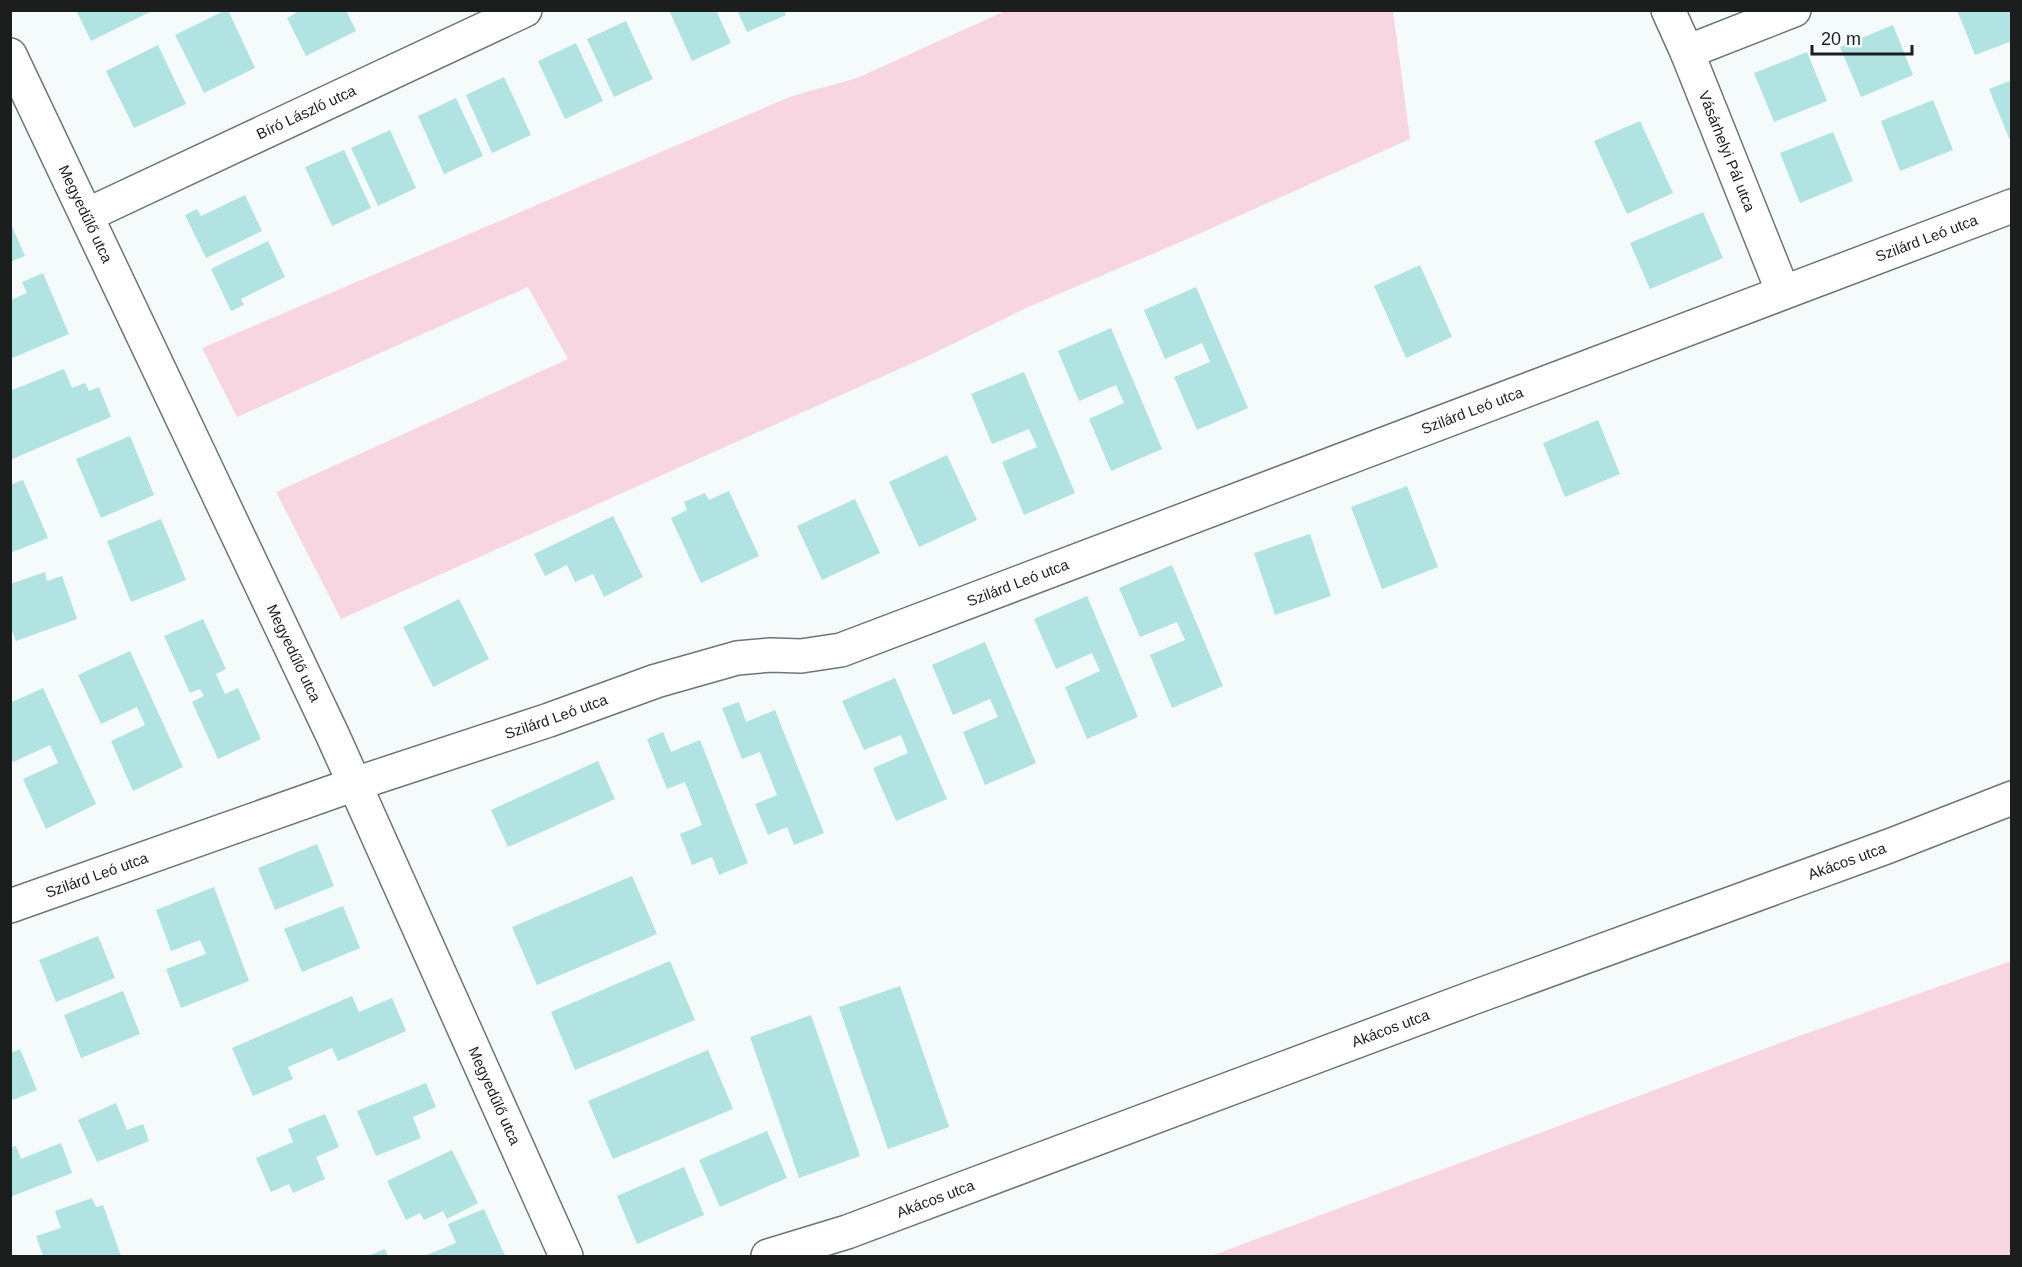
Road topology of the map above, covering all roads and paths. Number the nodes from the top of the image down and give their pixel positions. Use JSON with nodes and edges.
{"nodes":[{"id":1,"x":525,"y":10,"type":"edge"},
{"id":2,"x":1668,"y":10,"type":"edge"},
{"id":3,"x":1794,"y":10,"type":"edge"},
{"id":4,"x":1687,"y":52,"type":"junction"},
{"id":5,"x":10,"y":55,"type":"edge"},
{"id":6,"x":2012,"y":206,"type":"edge"},
{"id":7,"x":87,"y":215,"type":"junction"},
{"id":8,"x":1783,"y":292,"type":"junction"},
{"id":9,"x":356,"y":784,"type":"junction"},
{"id":10,"x":2012,"y":798,"type":"edge"},
{"id":11,"x":10,"y":906,"type":"edge"},
{"id":12,"x":566,"y":1257,"type":"edge"},
{"id":13,"x":768,"y":1257,"type":"edge"}],
"edges":[{"from":1,"to":7,"type":"street","name":"Bíró László utca"},
{"from":2,"to":4,"type":"street","name":"Vásárhelyi Pál utca"},
{"from":3,"to":4,"type":"street"},
{"from":4,"to":8,"type":"street","name":"Vásárhelyi Pál utca"},
{"from":5,"to":7,"type":"street","name":"Megyedűlő utca"},
{"from":6,"to":8,"type":"street","name":"Szilárd Leó utca"},
{"from":7,"to":9,"type":"street","name":"Megyedűlő utca"},
{"from":8,"to":9,"type":"street","name":"Szilárd Leó utca"},
{"from":9,"to":11,"type":"street","name":"Szilárd Leó utca"},
{"from":9,"to":12,"type":"street","name":"Megyedűlő utca"},
{"from":10,"to":13,"type":"street","name":"Akácos utca"}]}
